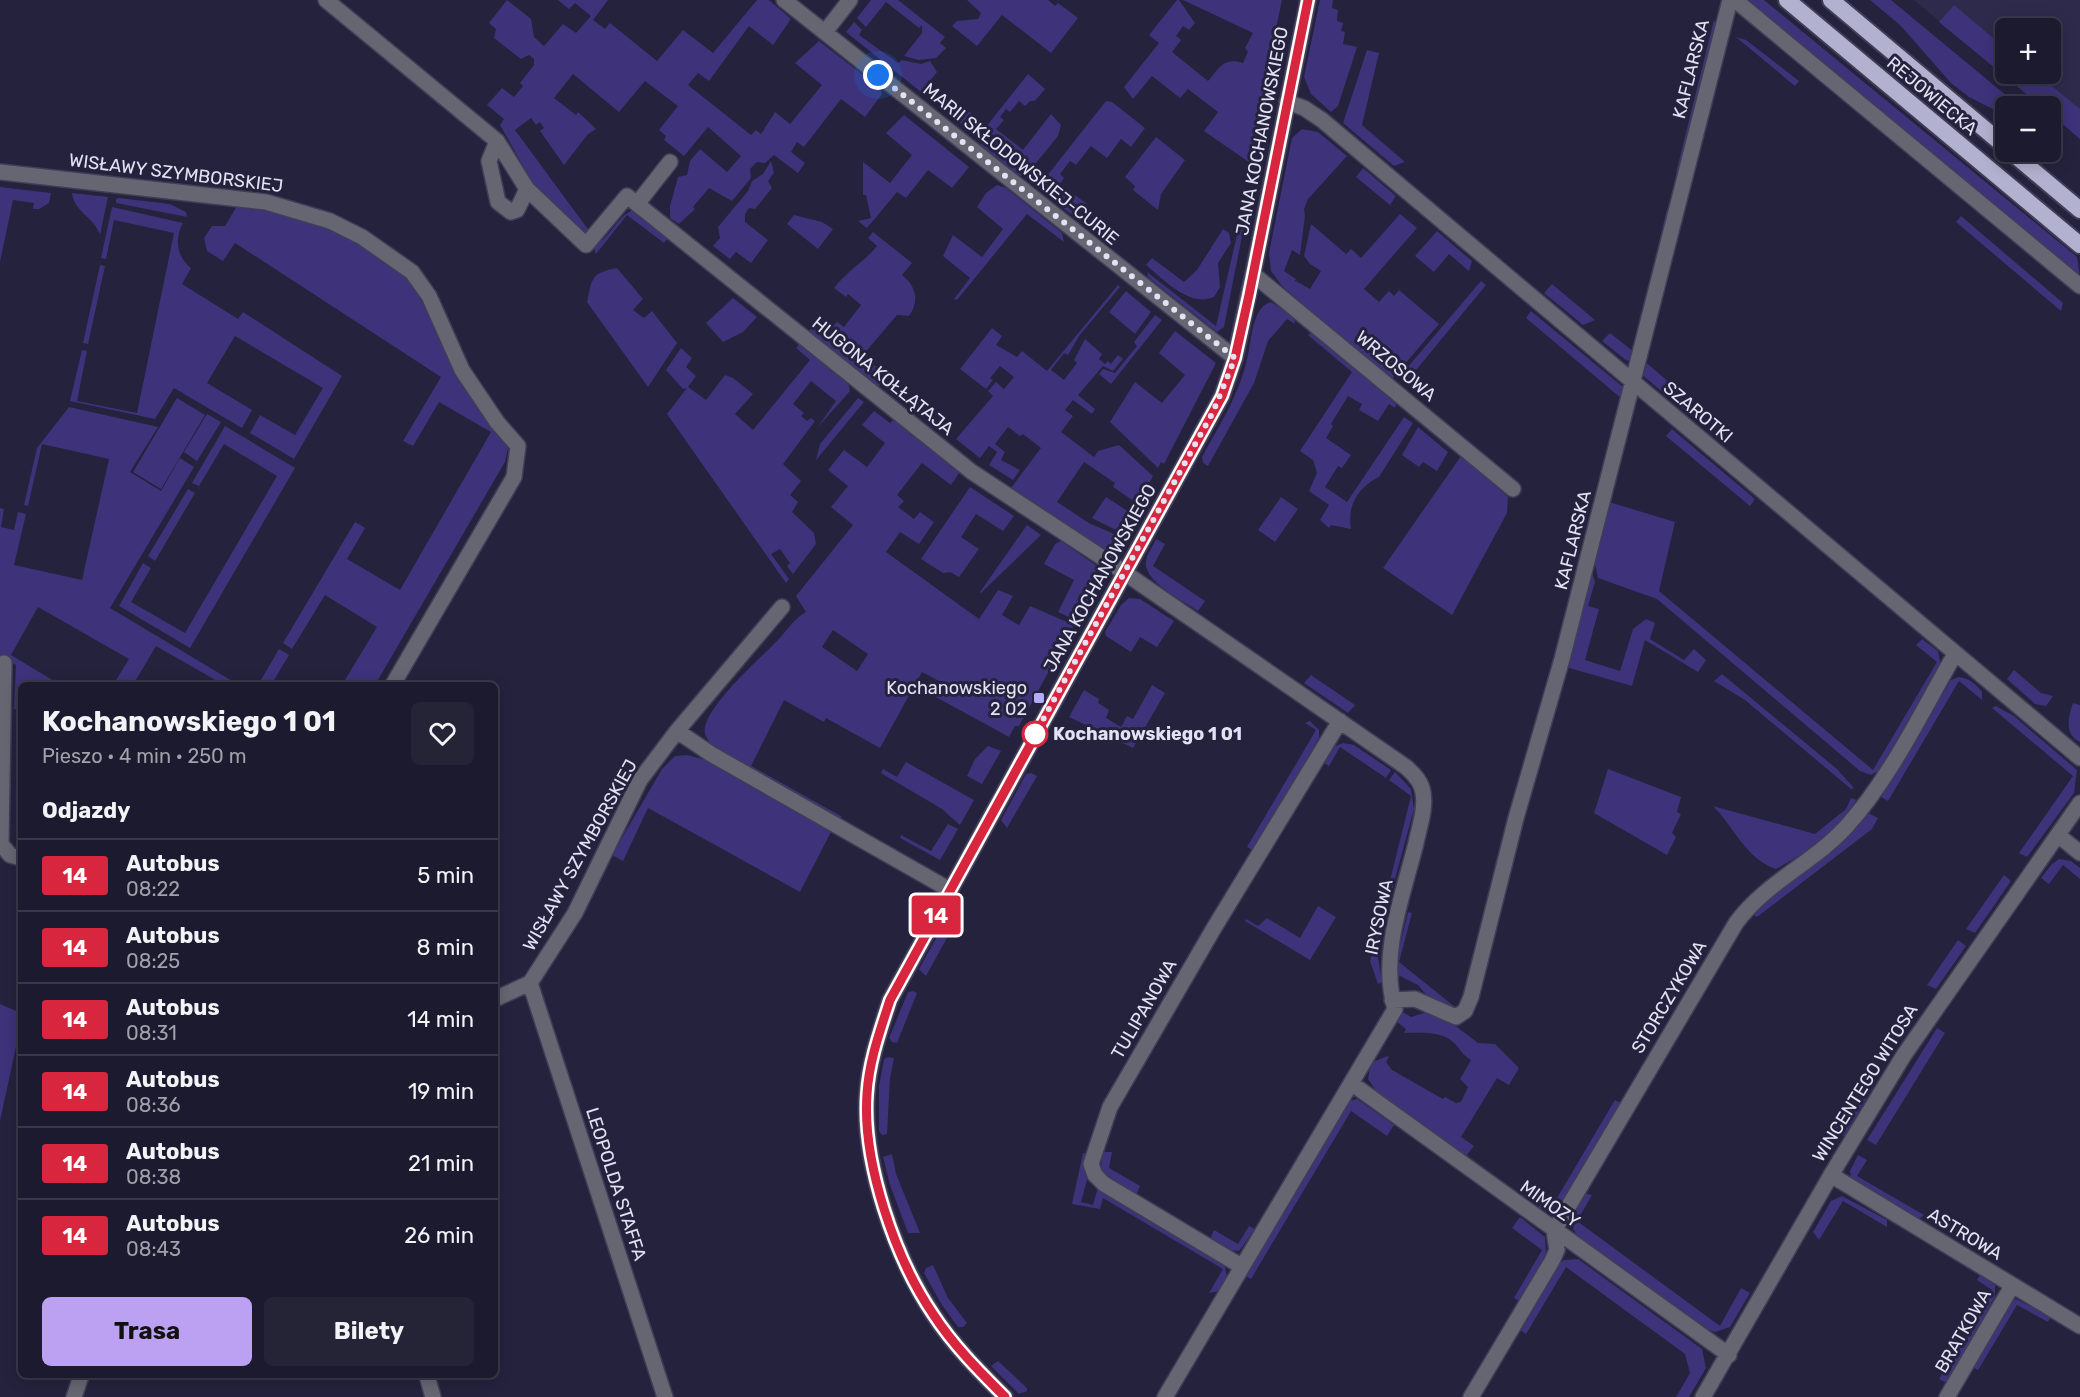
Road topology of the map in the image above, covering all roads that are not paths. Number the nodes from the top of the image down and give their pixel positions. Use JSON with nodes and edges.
{"nodes":[{"id":1,"x":326,"y":0,"type":"edge"},
{"id":2,"x":784,"y":0,"type":"edge"},
{"id":3,"x":850,"y":0,"type":"edge"},
{"id":4,"x":1308,"y":0,"type":"edge"},
{"id":5,"x":1730,"y":0,"type":"edge"},
{"id":6,"x":1735,"y":0,"type":"edge"},
{"id":7,"x":1787,"y":0,"type":"edge"},
{"id":8,"x":1831,"y":0,"type":"edge"},
{"id":9,"x":825,"y":32,"type":"junction"},
{"id":10,"x":1287,"y":102,"type":"junction"},
{"id":11,"x":1995,"y":138,"type":"edge"},
{"id":12,"x":497,"y":141,"type":"junction"},
{"id":13,"x":670,"y":162,"type":"dead end"},
{"id":14,"x":2022,"y":162,"type":"edge"},
{"id":15,"x":0,"y":172,"type":"edge"},
{"id":16,"x":527,"y":189,"type":"junction"},
{"id":17,"x":632,"y":200,"type":"junction"},
{"id":18,"x":2080,"y":210,"type":"edge"},
{"id":19,"x":2080,"y":245,"type":"edge"},
{"id":20,"x":1253,"y":274,"type":"junction"},
{"id":21,"x":2080,"y":286,"type":"edge"},
{"id":22,"x":1235,"y":358,"type":"junction"},
{"id":23,"x":1633,"y":383,"type":"junction"},
{"id":24,"x":1513,"y":489,"type":"dead end"},
{"id":25,"x":1125,"y":573,"type":"junction"},
{"id":26,"x":783,"y":607,"type":"dead end"},
{"id":27,"x":1955,"y":654,"type":"junction"},
{"id":28,"x":4,"y":663,"type":"dead end"},
{"id":29,"x":394,"y":682,"type":"edge"},
{"id":30,"x":1340,"y":722,"type":"junction"},
{"id":31,"x":677,"y":731,"type":"junction"},
{"id":32,"x":2080,"y":758,"type":"edge"},
{"id":33,"x":2080,"y":803,"type":"edge"},
{"id":34,"x":2058,"y":835,"type":"junction"},
{"id":35,"x":2080,"y":853,"type":"edge"},
{"id":36,"x":18,"y":857,"type":"edge"},
{"id":37,"x":950,"y":890,"type":"junction"},
{"id":38,"x":530,"y":983,"type":"junction"},
{"id":39,"x":498,"y":998,"type":"edge"},
{"id":40,"x":1392,"y":1000,"type":"junction"},
{"id":41,"x":1351,"y":1083,"type":"junction"},
{"id":42,"x":1831,"y":1176,"type":"junction"},
{"id":43,"x":1554,"y":1231,"type":"junction"},
{"id":44,"x":1240,"y":1266,"type":"junction"},
{"id":45,"x":2012,"y":1286,"type":"junction"},
{"id":46,"x":2080,"y":1326,"type":"edge"},
{"id":47,"x":1729,"y":1355,"type":"junction"},
{"id":48,"x":80,"y":1378,"type":"edge"},
{"id":49,"x":428,"y":1378,"type":"edge"},
{"id":50,"x":74,"y":1397,"type":"edge"},
{"id":51,"x":433,"y":1397,"type":"edge"},
{"id":52,"x":665,"y":1397,"type":"edge"},
{"id":53,"x":1005,"y":1397,"type":"edge"},
{"id":54,"x":1165,"y":1397,"type":"edge"},
{"id":55,"x":1471,"y":1397,"type":"edge"},
{"id":56,"x":1703,"y":1397,"type":"edge"},
{"id":57,"x":1947,"y":1397,"type":"edge"}],
"edges":[{"from":1,"to":12,"type":"street"},
{"from":2,"to":9,"type":"street","name":"MARII SKŁODOWSKIEJ-CURIE"},
{"from":3,"to":9,"type":"street"},
{"from":4,"to":10,"type":"street","name":"JANA KOCHANOWSKIEGO"},
{"from":5,"to":23,"type":"street","name":"KAFLARSKA"},
{"from":6,"to":21,"type":"street"},
{"from":7,"to":19,"type":"highway","name":"REJOWIECKA"},
{"from":8,"to":11,"type":"highway","name":"REJOWIECKA"},
{"from":9,"to":22,"type":"street","name":"MARII SKŁODOWSKIEJ-CURIE"},
{"from":10,"to":20,"type":"street","name":"JANA KOCHANOWSKIEGO"},
{"from":10,"to":23,"type":"street","name":"SZAROTKI"},
{"from":12,"to":16,"type":"street"},
{"from":12,"to":16,"type":"street"},
{"from":13,"to":17,"type":"street"},
{"from":14,"to":18,"type":"highway"},
{"from":15,"to":29,"type":"street","name":"WISŁAWY SZYMBORSKIEJ"},
{"from":16,"to":17,"type":"street"},
{"from":17,"to":25,"type":"street","name":"HUGONA KOŁŁĄTAJA"},
{"from":20,"to":22,"type":"street","name":"JANA KOCHANOWSKIEGO"},
{"from":20,"to":24,"type":"street","name":"WRZOSOWA"},
{"from":22,"to":25,"type":"street","name":"JANA KOCHANOWSKIEGO"},
{"from":23,"to":27,"type":"street","name":"SZAROTKI"},
{"from":23,"to":40,"type":"street","name":"KAFLARSKA"},
{"from":25,"to":30,"type":"street","name":"IRYSOWA"},
{"from":25,"to":37,"type":"street","name":"JANA KOCHANOWSKIEGO"},
{"from":26,"to":31,"type":"street","name":"WISŁAWY SZYMBORSKIEJ"},
{"from":27,"to":32,"type":"street","name":"SZAROTKI"},
{"from":27,"to":43,"type":"street","name":"STORCZYKOWA"},
{"from":28,"to":36,"type":"street"},
{"from":30,"to":40,"type":"street","name":"IRYSOWA"},
{"from":30,"to":44,"type":"street","name":"TULIPANOWA"},
{"from":31,"to":37,"type":"street"},
{"from":31,"to":38,"type":"street","name":"WISŁAWY SZYMBORSKIEJ"},
{"from":33,"to":34,"type":"street","name":"WINCENTEGO WITOSA"},
{"from":34,"to":35,"type":"street"},
{"from":34,"to":42,"type":"street","name":"WINCENTEGO WITOSA"},
{"from":37,"to":53,"type":"street","name":"JANA KOCHANOWSKIEGO"},
{"from":38,"to":39,"type":"street"},
{"from":38,"to":52,"type":"street","name":"LEOPOLDA STAFFA"},
{"from":40,"to":41,"type":"street","name":"IRYSOWA"},
{"from":41,"to":43,"type":"street","name":"MIMOZY"},
{"from":41,"to":44,"type":"street","name":"IRYSOWA"},
{"from":42,"to":45,"type":"street","name":"ASTROWA"},
{"from":42,"to":47,"type":"street","name":"WINCENTEGO WITOSA"},
{"from":43,"to":47,"type":"street","name":"MIMOZY"},
{"from":43,"to":55,"type":"street","name":"STORCZYKOWA"},
{"from":44,"to":54,"type":"street","name":"IRYSOWA"},
{"from":45,"to":46,"type":"street","name":"ASTROWA"},
{"from":45,"to":57,"type":"street","name":"BRATKOWA"},
{"from":47,"to":56,"type":"street","name":"WINCENTEGO WITOSA"},
{"from":48,"to":50,"type":"street"},
{"from":49,"to":51,"type":"street"}]}
